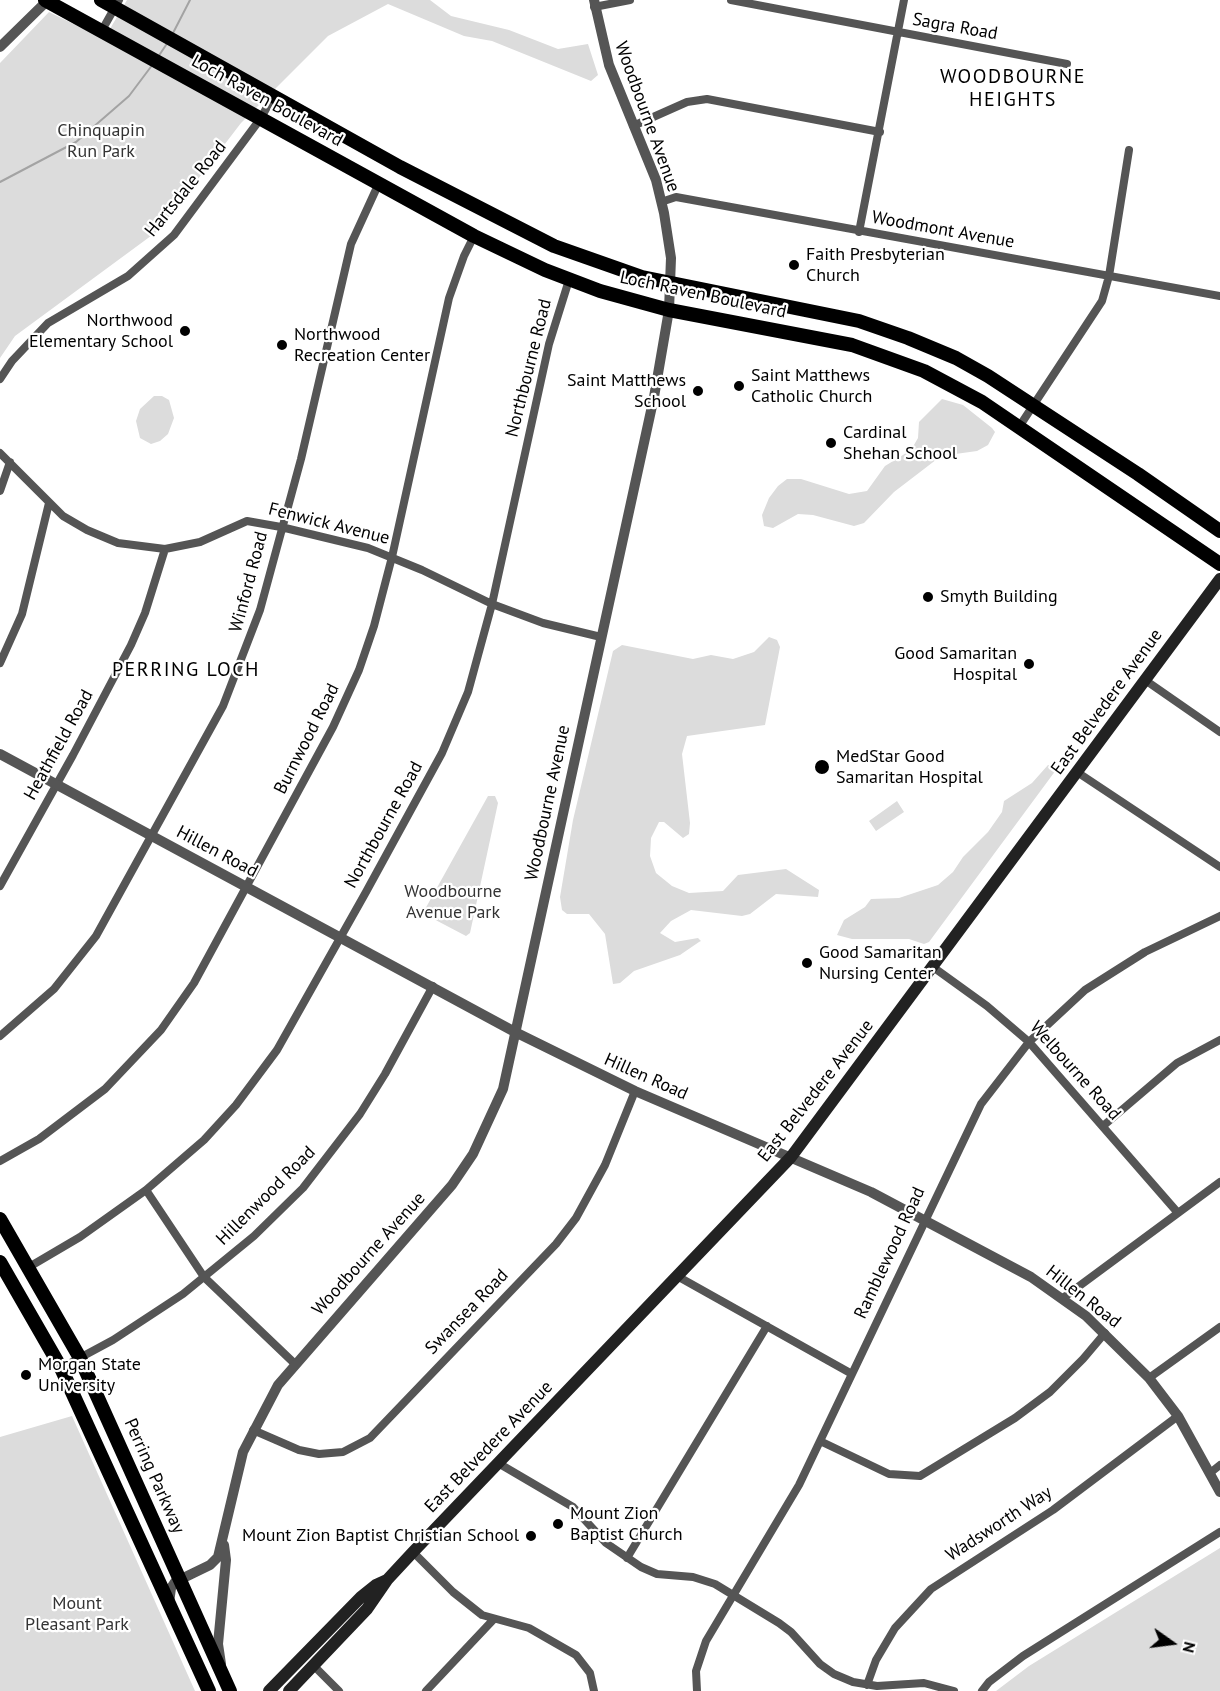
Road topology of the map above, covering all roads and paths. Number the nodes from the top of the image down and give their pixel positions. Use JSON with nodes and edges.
{"nodes":[{"id":1,"x":101,"y":0,"type":"edge"},
{"id":2,"x":630,"y":0,"type":"edge"},
{"id":3,"x":730,"y":0,"type":"edge"},
{"id":4,"x":904,"y":0,"type":"edge"},
{"id":5,"x":46,"y":1,"type":"edge"},
{"id":6,"x":594,"y":3,"type":"edge"},
{"id":7,"x":117,"y":4,"type":"edge"},
{"id":8,"x":101,"y":32,"type":"junction"},
{"id":9,"x":898,"y":34,"type":"junction"},
{"id":10,"x":0,"y":47,"type":"edge"},
{"id":11,"x":1067,"y":64,"type":"dead end"},
{"id":12,"x":273,"y":96,"type":"junction"},
{"id":13,"x":261,"y":118,"type":"junction"},
{"id":14,"x":633,"y":126,"type":"junction"},
{"id":15,"x":880,"y":132,"type":"junction"},
{"id":16,"x":1129,"y":150,"type":"dead end"},
{"id":17,"x":380,"y":183,"type":"junction"},
{"id":18,"x":439,"y":187,"type":"junction"},
{"id":19,"x":661,"y":202,"type":"junction"},
{"id":20,"x":425,"y":209,"type":"junction"},
{"id":21,"x":859,"y":232,"type":"junction"},
{"id":22,"x":474,"y":236,"type":"junction"},
{"id":23,"x":554,"y":246,"type":"junction"},
{"id":24,"x":545,"y":270,"type":"junction"},
{"id":25,"x":1109,"y":276,"type":"junction"},
{"id":26,"x":569,"y":280,"type":"junction"},
{"id":27,"x":670,"y":284,"type":"junction"},
{"id":28,"x":1220,"y":296,"type":"edge"},
{"id":29,"x":669,"y":310,"type":"junction"},
{"id":30,"x":0,"y":379,"type":"edge"},
{"id":31,"x":1032,"y":406,"type":"junction"},
{"id":32,"x":1019,"y":427,"type":"junction"},
{"id":33,"x":0,"y":453,"type":"edge"},
{"id":34,"x":10,"y":462,"type":"junction"},
{"id":35,"x":0,"y":490,"type":"edge"},
{"id":36,"x":49,"y":503,"type":"junction"},
{"id":37,"x":281,"y":527,"type":"junction"},
{"id":38,"x":1220,"y":531,"type":"edge"},
{"id":39,"x":165,"y":549,"type":"junction"},
{"id":40,"x":392,"y":557,"type":"junction"},
{"id":41,"x":1220,"y":564,"type":"edge"},
{"id":42,"x":1220,"y":579,"type":"edge"},
{"id":43,"x":492,"y":604,"type":"junction"},
{"id":44,"x":601,"y":637,"type":"junction"},
{"id":45,"x":0,"y":663,"type":"edge"},
{"id":46,"x":1145,"y":681,"type":"junction"},
{"id":47,"x":1220,"y":732,"type":"edge"},
{"id":48,"x":0,"y":754,"type":"edge"},
{"id":49,"x":1077,"y":772,"type":"junction"},
{"id":50,"x":56,"y":784,"type":"junction"},
{"id":51,"x":152,"y":836,"type":"junction"},
{"id":52,"x":1220,"y":867,"type":"edge"},
{"id":53,"x":0,"y":886,"type":"edge"},
{"id":54,"x":246,"y":887,"type":"junction"},
{"id":55,"x":1220,"y":916,"type":"edge"},
{"id":56,"x":340,"y":937,"type":"junction"},
{"id":57,"x":933,"y":967,"type":"junction"},
{"id":58,"x":433,"y":986,"type":"junction"},
{"id":59,"x":515,"y":1032,"type":"junction"},
{"id":60,"x":0,"y":1036,"type":"edge"},
{"id":61,"x":1220,"y":1040,"type":"edge"},
{"id":62,"x":1029,"y":1042,"type":"junction"},
{"id":63,"x":635,"y":1091,"type":"junction"},
{"id":64,"x":1103,"y":1126,"type":"junction"},
{"id":65,"x":791,"y":1157,"type":"junction"},
{"id":66,"x":0,"y":1161,"type":"edge"},
{"id":67,"x":1220,"y":1182,"type":"edge"},
{"id":68,"x":146,"y":1190,"type":"junction"},
{"id":69,"x":1178,"y":1213,"type":"junction"},
{"id":70,"x":0,"y":1219,"type":"edge"},
{"id":71,"x":924,"y":1219,"type":"junction"},
{"id":72,"x":0,"y":1262,"type":"edge"},
{"id":73,"x":29,"y":1267,"type":"junction"},
{"id":74,"x":677,"y":1276,"type":"junction"},
{"id":75,"x":204,"y":1277,"type":"junction"},
{"id":76,"x":1063,"y":1298,"type":"junction"},
{"id":77,"x":766,"y":1326,"type":"junction"},
{"id":78,"x":1220,"y":1327,"type":"edge"},
{"id":79,"x":1105,"y":1333,"type":"junction"},
{"id":80,"x":80,"y":1358,"type":"junction"},
{"id":81,"x":294,"y":1363,"type":"junction"},
{"id":82,"x":61,"y":1368,"type":"junction"},
{"id":83,"x":852,"y":1374,"type":"junction"},
{"id":84,"x":1149,"y":1378,"type":"junction"},
{"id":85,"x":1178,"y":1416,"type":"junction"},
{"id":86,"x":253,"y":1430,"type":"junction"},
{"id":87,"x":820,"y":1441,"type":"junction"},
{"id":88,"x":498,"y":1463,"type":"junction"},
{"id":89,"x":1220,"y":1465,"type":"edge"},
{"id":90,"x":1210,"y":1473,"type":"junction"},
{"id":91,"x":1220,"y":1492,"type":"edge"},
{"id":92,"x":1220,"y":1532,"type":"edge"},
{"id":93,"x":224,"y":1542,"type":"junction"},
{"id":94,"x":413,"y":1552,"type":"junction"},
{"id":95,"x":627,"y":1558,"type":"junction"},
{"id":96,"x":180,"y":1578,"type":"junction"},
{"id":97,"x":387,"y":1580,"type":"junction"},
{"id":98,"x":734,"y":1596,"type":"junction"},
{"id":99,"x":169,"y":1603,"type":"junction"},
{"id":100,"x":493,"y":1620,"type":"junction"},
{"id":101,"x":313,"y":1665,"type":"junction"},
{"id":102,"x":223,"y":1676,"type":"junction"},
{"id":103,"x":867,"y":1684,"type":"junction"},
{"id":104,"x":208,"y":1691,"type":"edge"},
{"id":105,"x":230,"y":1691,"type":"edge"},
{"id":106,"x":269,"y":1691,"type":"edge"},
{"id":107,"x":289,"y":1691,"type":"edge"},
{"id":108,"x":339,"y":1691,"type":"edge"},
{"id":109,"x":426,"y":1691,"type":"edge"},
{"id":110,"x":594,"y":1691,"type":"edge"},
{"id":111,"x":697,"y":1691,"type":"edge"},
{"id":112,"x":954,"y":1691,"type":"edge"},
{"id":113,"x":982,"y":1691,"type":"edge"}],
"edges":[{"from":1,"to":7,"type":"main road","name":"Loch Raven Boulevard"},
{"from":2,"to":6,"type":"street"},
{"from":3,"to":9,"type":"street","name":"Sagra Road"},
{"from":4,"to":9,"type":"street"},
{"from":5,"to":8,"type":"main road","name":"Loch Raven Boulevard"},
{"from":5,"to":10,"type":"street"},
{"from":6,"to":14,"type":"street","name":"Woodbourne Avenue"},
{"from":7,"to":8,"type":"street"},
{"from":7,"to":12,"type":"main road","name":"Loch Raven Boulevard"},
{"from":8,"to":13,"type":"main road","name":"Loch Raven Boulevard"},
{"from":9,"to":11,"type":"street","name":"Sagra Road"},
{"from":9,"to":15,"type":"street"},
{"from":12,"to":13,"type":"street","name":"Hartsdale Road"},
{"from":12,"to":18,"type":"main road","name":"Loch Raven Boulevard"},
{"from":13,"to":17,"type":"main road","name":"Loch Raven Boulevard"},
{"from":13,"to":30,"type":"street","name":"Hartsdale Road"},
{"from":14,"to":15,"type":"street"},
{"from":14,"to":19,"type":"street","name":"Woodbourne Avenue"},
{"from":15,"to":21,"type":"street"},
{"from":16,"to":25,"type":"street"},
{"from":17,"to":20,"type":"main road","name":"Loch Raven Boulevard"},
{"from":17,"to":37,"type":"street","name":"Winford Road"},
{"from":18,"to":20,"type":"main road"},
{"from":18,"to":23,"type":"main road","name":"Loch Raven Boulevard"},
{"from":19,"to":21,"type":"street","name":"Woodmont Avenue"},
{"from":19,"to":27,"type":"street","name":"Woodbourne Avenue"},
{"from":20,"to":22,"type":"main road","name":"Loch Raven Boulevard"},
{"from":21,"to":25,"type":"street","name":"Woodmont Avenue"},
{"from":22,"to":24,"type":"main road","name":"Loch Raven Boulevard"},
{"from":22,"to":40,"type":"street","name":"Burnwood Road"},
{"from":23,"to":24,"type":"main road"},
{"from":23,"to":27,"type":"main road","name":"Loch Raven Boulevard"},
{"from":24,"to":26,"type":"main road","name":"Loch Raven Boulevard"},
{"from":25,"to":28,"type":"street","name":"Woodmont Avenue"},
{"from":25,"to":31,"type":"street"},
{"from":26,"to":29,"type":"main road","name":"Loch Raven Boulevard"},
{"from":26,"to":43,"type":"street","name":"Northbourne Road"},
{"from":27,"to":29,"type":"street","name":"Woodbourne Avenue"},
{"from":27,"to":31,"type":"main road","name":"Loch Raven Boulevard"},
{"from":29,"to":32,"type":"main road","name":"Loch Raven Boulevard"},
{"from":29,"to":44,"type":"street","name":"Woodbourne Avenue"},
{"from":31,"to":32,"type":"street"},
{"from":31,"to":38,"type":"main road","name":"Loch Raven Boulevard"},
{"from":32,"to":41,"type":"main road","name":"Loch Raven Boulevard"},
{"from":33,"to":34,"type":"street","name":"Fenwick Avenue"},
{"from":34,"to":35,"type":"street"},
{"from":34,"to":36,"type":"street","name":"Fenwick Avenue"},
{"from":36,"to":39,"type":"street","name":"Fenwick Avenue"},
{"from":36,"to":45,"type":"street"},
{"from":37,"to":39,"type":"street","name":"Fenwick Avenue"},
{"from":37,"to":40,"type":"street","name":"Fenwick Avenue"},
{"from":37,"to":51,"type":"street","name":"Winford Road"},
{"from":39,"to":50,"type":"street","name":"Heathfield Road"},
{"from":40,"to":43,"type":"street","name":"Fenwick Avenue"},
{"from":40,"to":54,"type":"street","name":"Burnwood Road"},
{"from":42,"to":46,"type":"main road","name":"East Belvedere Avenue"},
{"from":43,"to":44,"type":"street","name":"Fenwick Avenue"},
{"from":43,"to":56,"type":"street","name":"Northbourne Road"},
{"from":44,"to":59,"type":"street","name":"Woodbourne Avenue"},
{"from":46,"to":47,"type":"street"},
{"from":46,"to":49,"type":"main road","name":"East Belvedere Avenue"},
{"from":48,"to":50,"type":"street","name":"Hillen Road"},
{"from":49,"to":52,"type":"street"},
{"from":49,"to":57,"type":"main road","name":"East Belvedere Avenue"},
{"from":50,"to":51,"type":"street","name":"Hillen Road"},
{"from":50,"to":53,"type":"street","name":"Heathfield Road"},
{"from":51,"to":54,"type":"street","name":"Hillen Road"},
{"from":51,"to":60,"type":"street","name":"Winford Road"},
{"from":54,"to":56,"type":"street","name":"Hillen Road"},
{"from":54,"to":66,"type":"street","name":"Burnwood Road"},
{"from":55,"to":62,"type":"street","name":"Ramblewood Road"},
{"from":56,"to":58,"type":"street","name":"Hillen Road"},
{"from":56,"to":68,"type":"street","name":"Northbourne Road"},
{"from":57,"to":62,"type":"street","name":"Welbourne Road"},
{"from":57,"to":65,"type":"main road","name":"East Belvedere Avenue"},
{"from":58,"to":59,"type":"street","name":"Hillen Road"},
{"from":58,"to":75,"type":"street","name":"Hillenwood Road"},
{"from":59,"to":63,"type":"street","name":"Hillen Road"},
{"from":59,"to":81,"type":"street","name":"Woodbourne Avenue"},
{"from":61,"to":64,"type":"street"},
{"from":62,"to":64,"type":"street","name":"Welbourne Road"},
{"from":62,"to":71,"type":"street","name":"Ramblewood Road"},
{"from":63,"to":65,"type":"street","name":"Hillen Road"},
{"from":63,"to":86,"type":"street","name":"Swansea Road"},
{"from":64,"to":69,"type":"street","name":"Welbourne Road"},
{"from":65,"to":71,"type":"street","name":"Hillen Road"},
{"from":65,"to":74,"type":"main road","name":"East Belvedere Avenue"},
{"from":67,"to":69,"type":"street"},
{"from":68,"to":73,"type":"street","name":"Northbourne Road"},
{"from":68,"to":75,"type":"street"},
{"from":69,"to":76,"type":"street"},
{"from":70,"to":73,"type":"main road","name":"Perring Parkway"},
{"from":71,"to":76,"type":"street","name":"Hillen Road"},
{"from":71,"to":83,"type":"street","name":"Ramblewood Road"},
{"from":72,"to":82,"type":"main road"},
{"from":73,"to":80,"type":"main road","name":"Perring Parkway"},
{"from":74,"to":77,"type":"street"},
{"from":74,"to":88,"type":"main road","name":"East Belvedere Avenue"},
{"from":75,"to":80,"type":"street","name":"Hillenwood Road"},
{"from":75,"to":81,"type":"street"},
{"from":76,"to":79,"type":"street","name":"Hillen Road"},
{"from":77,"to":83,"type":"street"},
{"from":77,"to":95,"type":"street"},
{"from":78,"to":84,"type":"street"},
{"from":79,"to":84,"type":"street","name":"Hillen Road"},
{"from":79,"to":87,"type":"street"},
{"from":80,"to":82,"type":"street","name":"Hillenwood Road"},
{"from":80,"to":96,"type":"main road","name":"Perring Parkway"},
{"from":81,"to":86,"type":"street","name":"Woodbourne Avenue"},
{"from":82,"to":99,"type":"main road"},
{"from":83,"to":87,"type":"street","name":"Ramblewood Road"},
{"from":84,"to":85,"type":"street","name":"Hillen Road"},
{"from":85,"to":90,"type":"street","name":"Hillen Road"},
{"from":85,"to":103,"type":"street","name":"Wadsworth Way"},
{"from":86,"to":93,"type":"street","name":"Woodbourne Avenue"},
{"from":87,"to":98,"type":"street","name":"Ramblewood Road"},
{"from":88,"to":94,"type":"main road","name":"East Belvedere Avenue"},
{"from":88,"to":95,"type":"street"},
{"from":89,"to":90,"type":"street"},
{"from":90,"to":91,"type":"street","name":"Hillen Road"},
{"from":92,"to":113,"type":"street"},
{"from":93,"to":96,"type":"street","name":"Woodbourne Avenue"},
{"from":93,"to":102,"type":"street","name":"Woodbourne Avenue"},
{"from":94,"to":97,"type":"main road","name":"East Belvedere Avenue"},
{"from":94,"to":100,"type":"street"},
{"from":95,"to":98,"type":"street"},
{"from":96,"to":99,"type":"street"},
{"from":96,"to":102,"type":"main road","name":"Perring Parkway"},
{"from":97,"to":101,"type":"main road","name":"East Belvedere Avenue"},
{"from":97,"to":106,"type":"main road","name":"East Belvedere Avenue"},
{"from":98,"to":103,"type":"street"},
{"from":98,"to":111,"type":"street","name":"Ramblewood Road"},
{"from":99,"to":104,"type":"main road"},
{"from":100,"to":109,"type":"street"},
{"from":100,"to":110,"type":"street"},
{"from":101,"to":107,"type":"main road","name":"East Belvedere Avenue"},
{"from":101,"to":108,"type":"street"},
{"from":102,"to":105,"type":"main road","name":"Perring Parkway"},
{"from":103,"to":112,"type":"street"}]}
